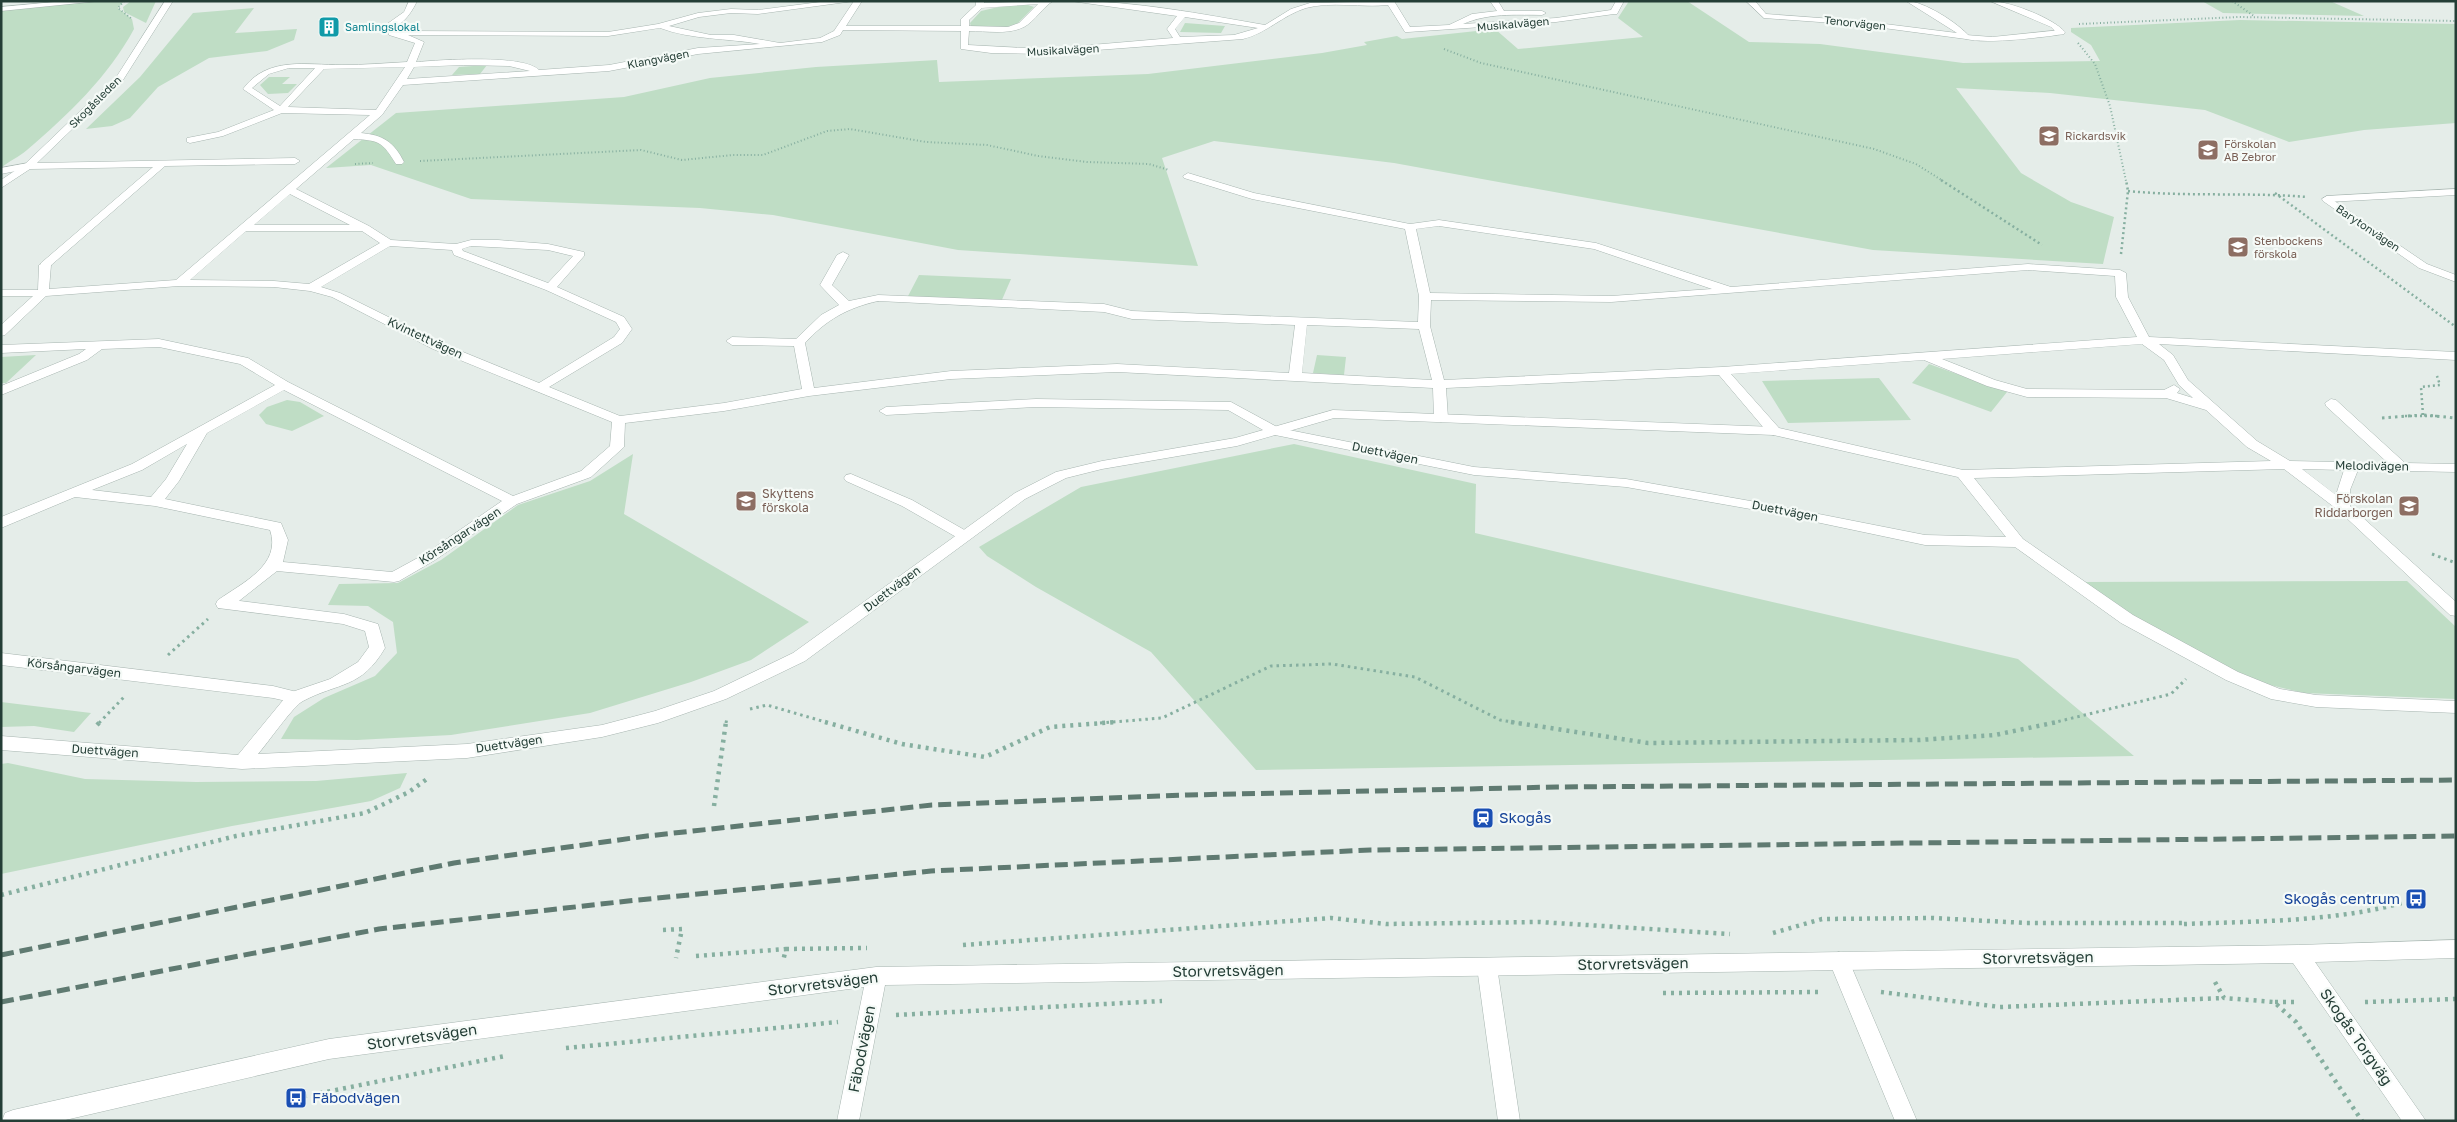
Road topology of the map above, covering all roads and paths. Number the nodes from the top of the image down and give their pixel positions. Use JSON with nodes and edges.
{"nodes":[{"id":1,"x":95,"y":1,"type":"edge"},
{"id":2,"x":169,"y":1,"type":"edge"},
{"id":3,"x":850,"y":1,"type":"edge"},
{"id":4,"x":858,"y":1,"type":"edge"},
{"id":5,"x":1053,"y":1,"type":"edge"},
{"id":6,"x":1075,"y":1,"type":"edge"},
{"id":7,"x":1297,"y":1,"type":"edge"},
{"id":8,"x":1494,"y":1,"type":"edge"},
{"id":9,"x":1620,"y":1,"type":"edge"},
{"id":10,"x":1750,"y":1,"type":"edge"},
{"id":11,"x":1910,"y":1,"type":"edge"},
{"id":12,"x":1994,"y":1,"type":"edge"},
{"id":13,"x":2232,"y":1,"type":"edge"},
{"id":14,"x":416,"y":2,"type":"edge"},
{"id":15,"x":1044,"y":2,"type":"edge"},
{"id":16,"x":1390,"y":2,"type":"edge"},
{"id":17,"x":980,"y":3,"type":"edge"},
{"id":18,"x":1310,"y":6,"type":"junction"},
{"id":19,"x":1,"y":9,"type":"edge"},
{"id":20,"x":1502,"y":13,"type":"junction"},
{"id":21,"x":1183,"y":14,"type":"junction"},
{"id":22,"x":1576,"y":16,"type":"junction"},
{"id":23,"x":2255,"y":17,"type":"junction"},
{"id":24,"x":2456,"y":22,"type":"edge"},
{"id":25,"x":2054,"y":25,"type":"junction"},
{"id":26,"x":659,"y":26,"type":"junction"},
{"id":27,"x":1449,"y":26,"type":"junction"},
{"id":28,"x":1264,"y":27,"type":"junction"},
{"id":29,"x":840,"y":28,"type":"junction"},
{"id":30,"x":391,"y":30,"type":"junction"},
{"id":31,"x":966,"y":30,"type":"junction"},
{"id":32,"x":1408,"y":30,"type":"junction"},
{"id":33,"x":2061,"y":32,"type":"junction"},
{"id":34,"x":440,"y":33,"type":"junction"},
{"id":35,"x":1966,"y":37,"type":"junction"},
{"id":36,"x":1178,"y":40,"type":"junction"},
{"id":37,"x":420,"y":42,"type":"junction"},
{"id":38,"x":780,"y":44,"type":"junction"},
{"id":39,"x":410,"y":66,"type":"junction"},
{"id":40,"x":321,"y":67,"type":"junction"},
{"id":41,"x":536,"y":73,"type":"junction"},
{"id":42,"x":402,"y":82,"type":"junction"},
{"id":43,"x":281,"y":110,"type":"junction"},
{"id":44,"x":379,"y":113,"type":"junction"},
{"id":45,"x":354,"y":136,"type":"junction"},
{"id":46,"x":190,"y":140,"type":"dead end"},
{"id":47,"x":399,"y":162,"type":"junction"},
{"id":48,"x":163,"y":163,"type":"junction"},
{"id":49,"x":28,"y":166,"type":"junction"},
{"id":50,"x":316,"y":166,"type":"junction"},
{"id":51,"x":1,"y":171,"type":"edge"},
{"id":52,"x":1188,"y":176,"type":"joint"},
{"id":53,"x":1,"y":185,"type":"edge"},
{"id":54,"x":288,"y":189,"type":"junction"},
{"id":55,"x":2128,"y":191,"type":"junction"},
{"id":56,"x":2456,"y":192,"type":"edge"},
{"id":57,"x":2275,"y":193,"type":"junction"},
{"id":58,"x":2326,"y":199,"type":"junction"},
{"id":59,"x":1410,"y":226,"type":"junction"},
{"id":60,"x":243,"y":228,"type":"junction"},
{"id":61,"x":365,"y":228,"type":"junction"},
{"id":62,"x":388,"y":243,"type":"junction"},
{"id":63,"x":456,"y":247,"type":"junction"},
{"id":64,"x":842,"y":255,"type":"dead end"},
{"id":65,"x":2074,"y":269,"type":"junction"},
{"id":66,"x":2120,"y":272,"type":"junction"},
{"id":67,"x":2450,"y":278,"type":"edge"},
{"id":68,"x":179,"y":283,"type":"junction"},
{"id":69,"x":311,"y":288,"type":"junction"},
{"id":70,"x":550,"y":288,"type":"junction"},
{"id":71,"x":1730,"y":290,"type":"junction"},
{"id":72,"x":43,"y":292,"type":"junction"},
{"id":73,"x":1,"y":293,"type":"edge"},
{"id":74,"x":1426,"y":296,"type":"junction"},
{"id":75,"x":845,"y":304,"type":"junction"},
{"id":76,"x":1301,"y":322,"type":"junction"},
{"id":77,"x":1424,"y":326,"type":"junction"},
{"id":78,"x":2456,"y":327,"type":"edge"},
{"id":79,"x":1,"y":332,"type":"edge"},
{"id":80,"x":2145,"y":340,"type":"junction"},
{"id":81,"x":732,"y":341,"type":"dead end"},
{"id":82,"x":799,"y":343,"type":"junction"},
{"id":83,"x":98,"y":347,"type":"junction"},
{"id":84,"x":1,"y":349,"type":"edge"},
{"id":85,"x":2430,"y":355,"type":"junction"},
{"id":86,"x":1924,"y":356,"type":"junction"},
{"id":87,"x":2456,"y":356,"type":"edge"},
{"id":88,"x":1722,"y":371,"type":"junction"},
{"id":89,"x":1295,"y":376,"type":"junction"},
{"id":90,"x":2183,"y":382,"type":"junction"},
{"id":91,"x":1439,"y":384,"type":"junction"},
{"id":92,"x":284,"y":385,"type":"junction"},
{"id":93,"x":540,"y":388,"type":"junction"},
{"id":94,"x":1,"y":391,"type":"edge"},
{"id":95,"x":809,"y":392,"type":"junction"},
{"id":96,"x":2167,"y":394,"type":"junction"},
{"id":97,"x":2331,"y":403,"type":"dead end"},
{"id":98,"x":2210,"y":407,"type":"junction"},
{"id":99,"x":886,"y":411,"type":"dead end"},
{"id":100,"x":2423,"y":415,"type":"junction"},
{"id":101,"x":1441,"y":418,"type":"junction"},
{"id":102,"x":2456,"y":418,"type":"edge"},
{"id":103,"x":619,"y":420,"type":"junction"},
{"id":104,"x":2349,"y":422,"type":"junction"},
{"id":105,"x":202,"y":430,"type":"junction"},
{"id":106,"x":1275,"y":431,"type":"junction"},
{"id":107,"x":1774,"y":431,"type":"junction"},
{"id":108,"x":2288,"y":465,"type":"junction"},
{"id":109,"x":2353,"y":465,"type":"junction"},
{"id":110,"x":2400,"y":466,"type":"junction"},
{"id":111,"x":2456,"y":468,"type":"edge"},
{"id":112,"x":1963,"y":474,"type":"junction"},
{"id":113,"x":851,"y":478,"type":"dead end"},
{"id":114,"x":73,"y":492,"type":"junction"},
{"id":115,"x":155,"y":502,"type":"junction"},
{"id":116,"x":512,"y":502,"type":"junction"},
{"id":117,"x":2343,"y":507,"type":"junction"},
{"id":118,"x":1,"y":523,"type":"edge"},
{"id":119,"x":963,"y":535,"type":"junction"},
{"id":120,"x":2018,"y":542,"type":"junction"},
{"id":121,"x":273,"y":566,"type":"junction"},
{"id":122,"x":224,"y":604,"type":"junction"},
{"id":123,"x":2456,"y":612,"type":"edge"},
{"id":124,"x":1,"y":659,"type":"edge"},
{"id":125,"x":2204,"y":660,"type":"junction"},
{"id":126,"x":144,"y":676,"type":"junction"},
{"id":127,"x":295,"y":697,"type":"junction"},
{"id":128,"x":2456,"y":707,"type":"edge"},
{"id":129,"x":747,"y":710,"type":"dead end"},
{"id":130,"x":719,"y":717,"type":"dead end"},
{"id":131,"x":1,"y":743,"type":"edge"},
{"id":132,"x":74,"y":749,"type":"junction"},
{"id":133,"x":242,"y":762,"type":"junction"},
{"id":134,"x":429,"y":778,"type":"dead end"},
{"id":135,"x":714,"y":806,"type":"dead end"},
{"id":136,"x":1,"y":895,"type":"edge"},
{"id":137,"x":2183,"y":923,"type":"dead end"},
{"id":138,"x":663,"y":930,"type":"dead end"},
{"id":139,"x":1736,"y":934,"type":"dead end"},
{"id":140,"x":1765,"y":936,"type":"dead end"},
{"id":141,"x":956,"y":946,"type":"dead end"},
{"id":142,"x":876,"y":948,"type":"dead end"},
{"id":143,"x":786,"y":949,"type":"dead end"},
{"id":144,"x":2456,"y":949,"type":"edge"},
{"id":145,"x":2298,"y":954,"type":"junction"},
{"id":146,"x":676,"y":958,"type":"dead end"},
{"id":147,"x":1839,"y":961,"type":"junction"},
{"id":148,"x":1487,"y":967,"type":"junction"},
{"id":149,"x":876,"y":976,"type":"junction"},
{"id":150,"x":1851,"y":992,"type":"junction"},
{"id":151,"x":1656,"y":993,"type":"dead end"},
{"id":152,"x":2224,"y":998,"type":"dead end"},
{"id":153,"x":1172,"y":1001,"type":"dead end"},
{"id":154,"x":868,"y":1019,"type":"junction"},
{"id":155,"x":555,"y":1049,"type":"dead end"},
{"id":156,"x":516,"y":1054,"type":"dead end"},
{"id":157,"x":296,"y":1098,"type":"dead end"},
{"id":158,"x":13,"y":1121,"type":"edge"},
{"id":159,"x":848,"y":1121,"type":"edge"},
{"id":160,"x":1509,"y":1121,"type":"edge"},
{"id":161,"x":1906,"y":1121,"type":"edge"},
{"id":162,"x":2415,"y":1121,"type":"edge"}],
"edges":[{"from":1,"to":19,"type":"street"},
{"from":2,"to":49,"type":"street","name":"Skogåsleden"},
{"from":3,"to":26,"type":"street","name":"Klangvägen"},
{"from":4,"to":29,"type":"street","name":"Klangvägen"},
{"from":5,"to":15,"type":"street"},
{"from":6,"to":21,"type":"street"},
{"from":7,"to":18,"type":"street","name":"Musikalvägen"},
{"from":8,"to":20,"type":"street","name":"Musikalvägen"},
{"from":9,"to":22,"type":"street","name":"Musikalvägen"},
{"from":10,"to":35,"type":"street","name":"Tenorvägen"},
{"from":11,"to":35,"type":"street"},
{"from":12,"to":25,"type":"street"},
{"from":13,"to":23,"type":"path"},
{"from":14,"to":30,"type":"street"},
{"from":15,"to":17,"type":"street"},
{"from":15,"to":31,"type":"street"},
{"from":16,"to":18,"type":"street","name":"Musikalvägen"},
{"from":16,"to":32,"type":"street","name":"Musikalvägen"},
{"from":17,"to":31,"type":"street"},
{"from":18,"to":28,"type":"street","name":"Musikalvägen"},
{"from":20,"to":22,"type":"street","name":"Musikalvägen"},
{"from":20,"to":27,"type":"street","name":"Musikalvägen"},
{"from":21,"to":28,"type":"street"},
{"from":21,"to":36,"type":"street"},
{"from":22,"to":27,"type":"street","name":"Musikalvägen"},
{"from":23,"to":24,"type":"path"},
{"from":23,"to":25,"type":"path"},
{"from":25,"to":33,"type":"street"},
{"from":26,"to":34,"type":"street","name":"Klangvägen"},
{"from":26,"to":38,"type":"street","name":"Klangvägen"},
{"from":27,"to":32,"type":"street","name":"Musikalvägen"},
{"from":28,"to":36,"type":"street","name":"Musikalvägen"},
{"from":29,"to":31,"type":"street"},
{"from":29,"to":38,"type":"street","name":"Klangvägen"},
{"from":30,"to":34,"type":"street","name":"Klangvägen"},
{"from":30,"to":37,"type":"street"},
{"from":31,"to":36,"type":"street","name":"Musikalvägen"},
{"from":32,"to":65,"type":"path"},
{"from":33,"to":35,"type":"street","name":"Tenorvägen"},
{"from":33,"to":55,"type":"path"},
{"from":34,"to":37,"type":"street","name":"Klangvägen"},
{"from":37,"to":39,"type":"street"},
{"from":38,"to":41,"type":"street","name":"Klangvägen"},
{"from":39,"to":40,"type":"street"},
{"from":39,"to":41,"type":"street","name":"Klangvägen"},
{"from":39,"to":42,"type":"street"},
{"from":40,"to":43,"type":"street"},
{"from":40,"to":43,"type":"street"},
{"from":41,"to":42,"type":"street","name":"Klangvägen"},
{"from":42,"to":44,"type":"street"},
{"from":43,"to":44,"type":"street"},
{"from":43,"to":46,"type":"street"},
{"from":44,"to":45,"type":"street"},
{"from":45,"to":47,"type":"street"},
{"from":45,"to":50,"type":"street"},
{"from":47,"to":50,"type":"path"},
{"from":47,"to":52,"type":"path"},
{"from":48,"to":49,"type":"street"},
{"from":48,"to":50,"type":"street"},
{"from":48,"to":72,"type":"street"},
{"from":49,"to":51,"type":"street"},
{"from":49,"to":53,"type":"street","name":"Skogåsleden"},
{"from":50,"to":54,"type":"street"},
{"from":52,"to":59,"type":"street"},
{"from":54,"to":60,"type":"street"},
{"from":54,"to":61,"type":"street"},
{"from":55,"to":57,"type":"path"},
{"from":55,"to":66,"type":"path"},
{"from":56,"to":58,"type":"street","name":"Barytonvägen"},
{"from":57,"to":58,"type":"path"},
{"from":57,"to":78,"type":"path"},
{"from":58,"to":67,"type":"street","name":"Barytonvägen"},
{"from":59,"to":71,"type":"street"},
{"from":59,"to":74,"type":"street"},
{"from":60,"to":61,"type":"street"},
{"from":60,"to":68,"type":"street"},
{"from":61,"to":62,"type":"street"},
{"from":62,"to":63,"type":"street"},
{"from":62,"to":69,"type":"street"},
{"from":63,"to":70,"type":"street"},
{"from":63,"to":70,"type":"street"},
{"from":64,"to":75,"type":"street"},
{"from":65,"to":66,"type":"street"},
{"from":65,"to":71,"type":"street"},
{"from":66,"to":80,"type":"street"},
{"from":68,"to":69,"type":"street","name":"Kvintettvägen"},
{"from":68,"to":72,"type":"street","name":"Kvintettvägen"},
{"from":69,"to":93,"type":"street","name":"Kvintettvägen"},
{"from":70,"to":93,"type":"street"},
{"from":71,"to":74,"type":"street"},
{"from":72,"to":73,"type":"street","name":"Kvintettvägen"},
{"from":72,"to":79,"type":"street"},
{"from":74,"to":77,"type":"street"},
{"from":75,"to":76,"type":"street"},
{"from":75,"to":82,"type":"street"},
{"from":76,"to":77,"type":"street"},
{"from":76,"to":89,"type":"street"},
{"from":77,"to":91,"type":"street"},
{"from":80,"to":85,"type":"street"},
{"from":80,"to":86,"type":"street"},
{"from":80,"to":90,"type":"street"},
{"from":81,"to":82,"type":"street"},
{"from":82,"to":95,"type":"street"},
{"from":83,"to":84,"type":"street","name":"Körsångarvägen"},
{"from":83,"to":92,"type":"street","name":"Körsångarvägen"},
{"from":83,"to":94,"type":"street","name":"Körsångarvägen"},
{"from":85,"to":87,"type":"street"},
{"from":85,"to":100,"type":"path"},
{"from":86,"to":88,"type":"street"},
{"from":86,"to":96,"type":"street"},
{"from":88,"to":91,"type":"street"},
{"from":88,"to":107,"type":"street"},
{"from":89,"to":91,"type":"street"},
{"from":89,"to":95,"type":"street"},
{"from":90,"to":96,"type":"street"},
{"from":90,"to":98,"type":"street"},
{"from":91,"to":101,"type":"street"},
{"from":92,"to":105,"type":"street"},
{"from":92,"to":116,"type":"street","name":"Körsångarvägen"},
{"from":93,"to":103,"type":"street","name":"Kvintettvägen"},
{"from":95,"to":103,"type":"street"},
{"from":96,"to":98,"type":"street"},
{"from":97,"to":104,"type":"street"},
{"from":98,"to":108,"type":"street"},
{"from":99,"to":106,"type":"street","name":"Duettvägen"},
{"from":100,"to":102,"type":"path"},
{"from":100,"to":104,"type":"path"},
{"from":101,"to":106,"type":"street","name":"Duettvägen"},
{"from":101,"to":107,"type":"street","name":"Duettvägen"},
{"from":103,"to":116,"type":"street"},
{"from":104,"to":110,"type":"street"},
{"from":105,"to":114,"type":"street"},
{"from":105,"to":115,"type":"street"},
{"from":106,"to":119,"type":"street","name":"Duettvägen"},
{"from":106,"to":120,"type":"street","name":"Duettvägen"},
{"from":107,"to":112,"type":"street","name":"Duettvägen"},
{"from":108,"to":109,"type":"street","name":"Melodivägen"},
{"from":108,"to":112,"type":"street","name":"Melodivägen"},
{"from":108,"to":117,"type":"street"},
{"from":109,"to":110,"type":"street","name":"Melodivägen"},
{"from":109,"to":117,"type":"street"},
{"from":110,"to":111,"type":"street","name":"Melodivägen"},
{"from":112,"to":120,"type":"street"},
{"from":113,"to":119,"type":"street"},
{"from":114,"to":115,"type":"street"},
{"from":114,"to":118,"type":"street"},
{"from":115,"to":121,"type":"street"},
{"from":116,"to":121,"type":"street","name":"Körsångarvägen"},
{"from":117,"to":123,"type":"street"},
{"from":119,"to":133,"type":"street","name":"Duettvägen"},
{"from":120,"to":125,"type":"street"},
{"from":121,"to":122,"type":"street"},
{"from":122,"to":126,"type":"path"},
{"from":122,"to":127,"type":"street"},
{"from":124,"to":126,"type":"street","name":"Körsångarvägen"},
{"from":125,"to":128,"type":"street"},
{"from":125,"to":129,"type":"path"},
{"from":126,"to":127,"type":"street","name":"Körsångarvägen"},
{"from":126,"to":132,"type":"path"},
{"from":127,"to":133,"type":"street"},
{"from":130,"to":135,"type":"path"},
{"from":131,"to":132,"type":"street","name":"Duettvägen"},
{"from":132,"to":133,"type":"street","name":"Duettvägen"},
{"from":134,"to":136,"type":"path"},
{"from":137,"to":140,"type":"path"},
{"from":138,"to":146,"type":"path"},
{"from":139,"to":141,"type":"path"},
{"from":142,"to":143,"type":"path"},
{"from":144,"to":145,"type":"street","name":"Storvretsvägen"},
{"from":145,"to":147,"type":"street","name":"Storvretsvägen"},
{"from":145,"to":162,"type":"street","name":"Skogås Torgväg"},
{"from":147,"to":148,"type":"street","name":"Storvretsvägen"},
{"from":147,"to":150,"type":"street"},
{"from":148,"to":149,"type":"street","name":"Storvretsvägen"},
{"from":148,"to":160,"type":"street"},
{"from":149,"to":154,"type":"street","name":"Fäbodvägen"},
{"from":149,"to":158,"type":"street","name":"Storvretsvägen"},
{"from":150,"to":151,"type":"path"},
{"from":150,"to":152,"type":"path"},
{"from":150,"to":161,"type":"street"},
{"from":153,"to":154,"type":"path"},
{"from":154,"to":155,"type":"path"},
{"from":154,"to":159,"type":"street","name":"Fäbodvägen"},
{"from":156,"to":157,"type":"path"}]}
